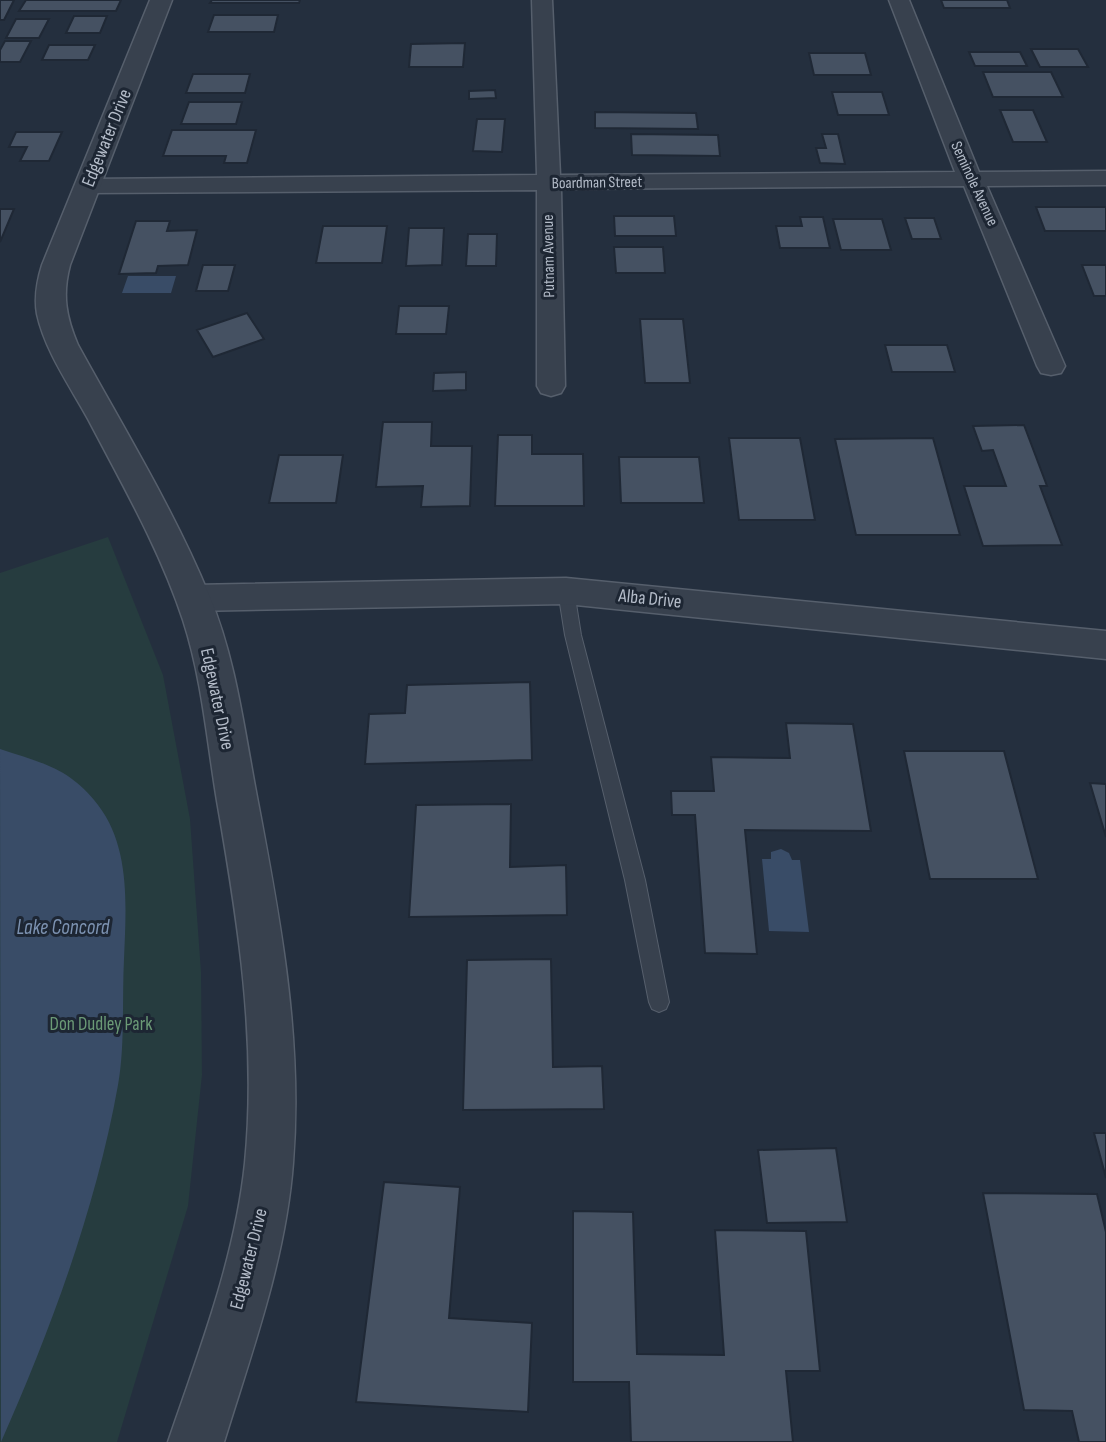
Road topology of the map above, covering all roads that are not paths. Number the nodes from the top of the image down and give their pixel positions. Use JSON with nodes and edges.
{"nodes":[{"id":1,"x":161,"y":0,"type":"edge"},
{"id":2,"x":542,"y":0,"type":"edge"},
{"id":3,"x":899,"y":0,"type":"edge"},
{"id":4,"x":1106,"y":178,"type":"edge"},
{"id":5,"x":972,"y":179,"type":"junction"},
{"id":6,"x":548,"y":184,"type":"junction"},
{"id":7,"x":88,"y":186,"type":"junction"},
{"id":8,"x":1051,"y":366,"type":"dead end"},
{"id":9,"x":551,"y":386,"type":"dead end"},
{"id":10,"x":566,"y":591,"type":"junction"},
{"id":11,"x":193,"y":598,"type":"junction"},
{"id":12,"x":1106,"y":645,"type":"edge"},
{"id":13,"x":659,"y":1002,"type":"dead end"},
{"id":14,"x":196,"y":1442,"type":"edge"}],
"edges":[{"from":1,"to":7,"type":"street","name":"Edgewater Drive"},
{"from":2,"to":6,"type":"street","name":"Putnam Avenue"},
{"from":3,"to":5,"type":"street","name":"Seminole Avenue"},
{"from":4,"to":5,"type":"street","name":"Boardman Street"},
{"from":5,"to":6,"type":"street","name":"Boardman Street"},
{"from":5,"to":8,"type":"street","name":"Seminole Avenue"},
{"from":6,"to":7,"type":"street","name":"Boardman Street"},
{"from":6,"to":9,"type":"street","name":"Putnam Avenue"},
{"from":7,"to":11,"type":"street","name":"Edgewater Drive"},
{"from":10,"to":11,"type":"street","name":"Alba Drive"},
{"from":10,"to":12,"type":"street","name":"Alba Drive"},
{"from":10,"to":13,"type":"lane"},
{"from":11,"to":14,"type":"street","name":"Edgewater Drive"}]}
